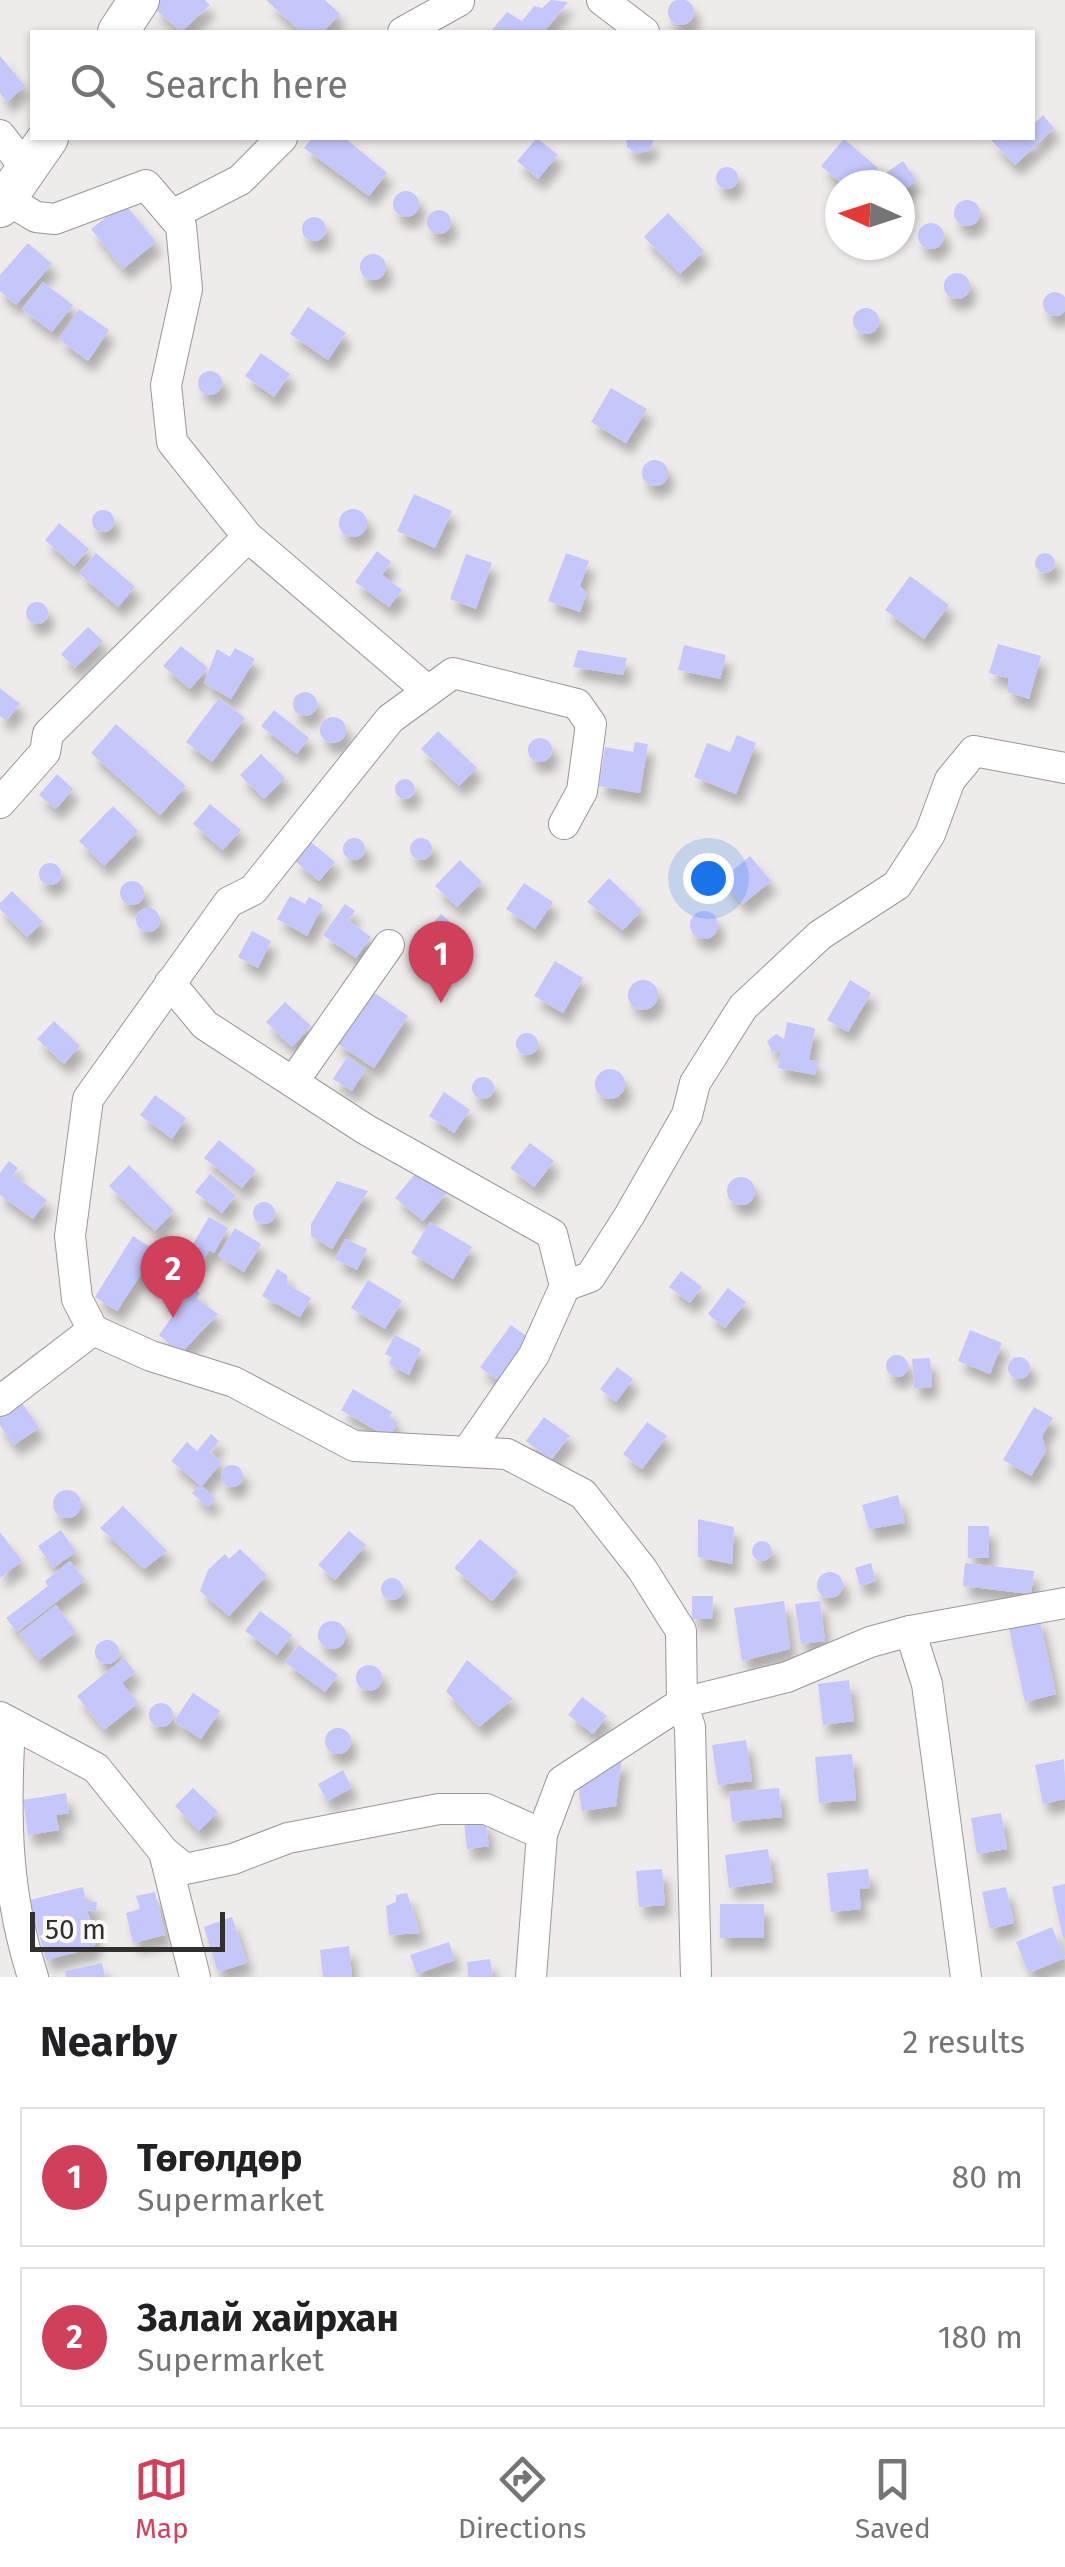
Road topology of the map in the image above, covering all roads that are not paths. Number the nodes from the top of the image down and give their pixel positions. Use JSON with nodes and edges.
{"nodes":[{"id":1,"x":459,"y":0,"type":"edge"},
{"id":2,"x":602,"y":0,"type":"edge"},
{"id":3,"x":406,"y":30,"type":"edge"},
{"id":4,"x":641,"y":30,"type":"edge"},
{"id":5,"x":0,"y":135,"type":"edge"},
{"id":6,"x":280,"y":140,"type":"edge"},
{"id":7,"x":20,"y":178,"type":"edge"},
{"id":8,"x":172,"y":215,"type":"junction"},
{"id":9,"x":248,"y":538,"type":"junction"},
{"id":10,"x":428,"y":691,"type":"junction"},
{"id":11,"x":1065,"y":768,"type":"edge"},
{"id":12,"x":0,"y":802,"type":"edge"},
{"id":13,"x":564,"y":824,"type":"dead end"},
{"id":14,"x":389,"y":944,"type":"dead end"},
{"id":15,"x":170,"y":983,"type":"junction"},
{"id":16,"x":293,"y":1082,"type":"junction"},
{"id":17,"x":565,"y":1286,"type":"junction"},
{"id":18,"x":93,"y":1330,"type":"junction"},
{"id":19,"x":0,"y":1401,"type":"edge"},
{"id":20,"x":467,"y":1452,"type":"junction"},
{"id":21,"x":1062,"y":1598,"type":"edge"},
{"id":22,"x":910,"y":1631,"type":"junction"},
{"id":23,"x":682,"y":1703,"type":"junction"},
{"id":24,"x":5,"y":1720,"type":"edge"},
{"id":25,"x":542,"y":1834,"type":"junction"},
{"id":26,"x":164,"y":1852,"type":"junction"},
{"id":27,"x":33,"y":1977,"type":"edge"},
{"id":28,"x":195,"y":1977,"type":"edge"},
{"id":29,"x":531,"y":1977,"type":"edge"},
{"id":30,"x":696,"y":1977,"type":"edge"},
{"id":31,"x":966,"y":1977,"type":"edge"}],
"edges":[{"from":1,"to":3,"type":"street"},
{"from":2,"to":4,"type":"street"},
{"from":5,"to":7,"type":"street"},
{"from":6,"to":8,"type":"street"},
{"from":7,"to":8,"type":"street"},
{"from":8,"to":9,"type":"street"},
{"from":9,"to":10,"type":"street"},
{"from":9,"to":12,"type":"street"},
{"from":10,"to":13,"type":"street"},
{"from":10,"to":15,"type":"street"},
{"from":11,"to":17,"type":"street"},
{"from":14,"to":16,"type":"street"},
{"from":15,"to":16,"type":"street"},
{"from":15,"to":18,"type":"street"},
{"from":16,"to":17,"type":"street"},
{"from":17,"to":20,"type":"street"},
{"from":18,"to":19,"type":"street"},
{"from":18,"to":20,"type":"street"},
{"from":20,"to":23,"type":"street"},
{"from":21,"to":22,"type":"street"},
{"from":22,"to":23,"type":"street"},
{"from":22,"to":31,"type":"street"},
{"from":23,"to":25,"type":"street"},
{"from":23,"to":30,"type":"street"},
{"from":24,"to":26,"type":"street"},
{"from":24,"to":27,"type":"street"},
{"from":25,"to":26,"type":"street"},
{"from":25,"to":29,"type":"street"},
{"from":26,"to":28,"type":"street"}]}
